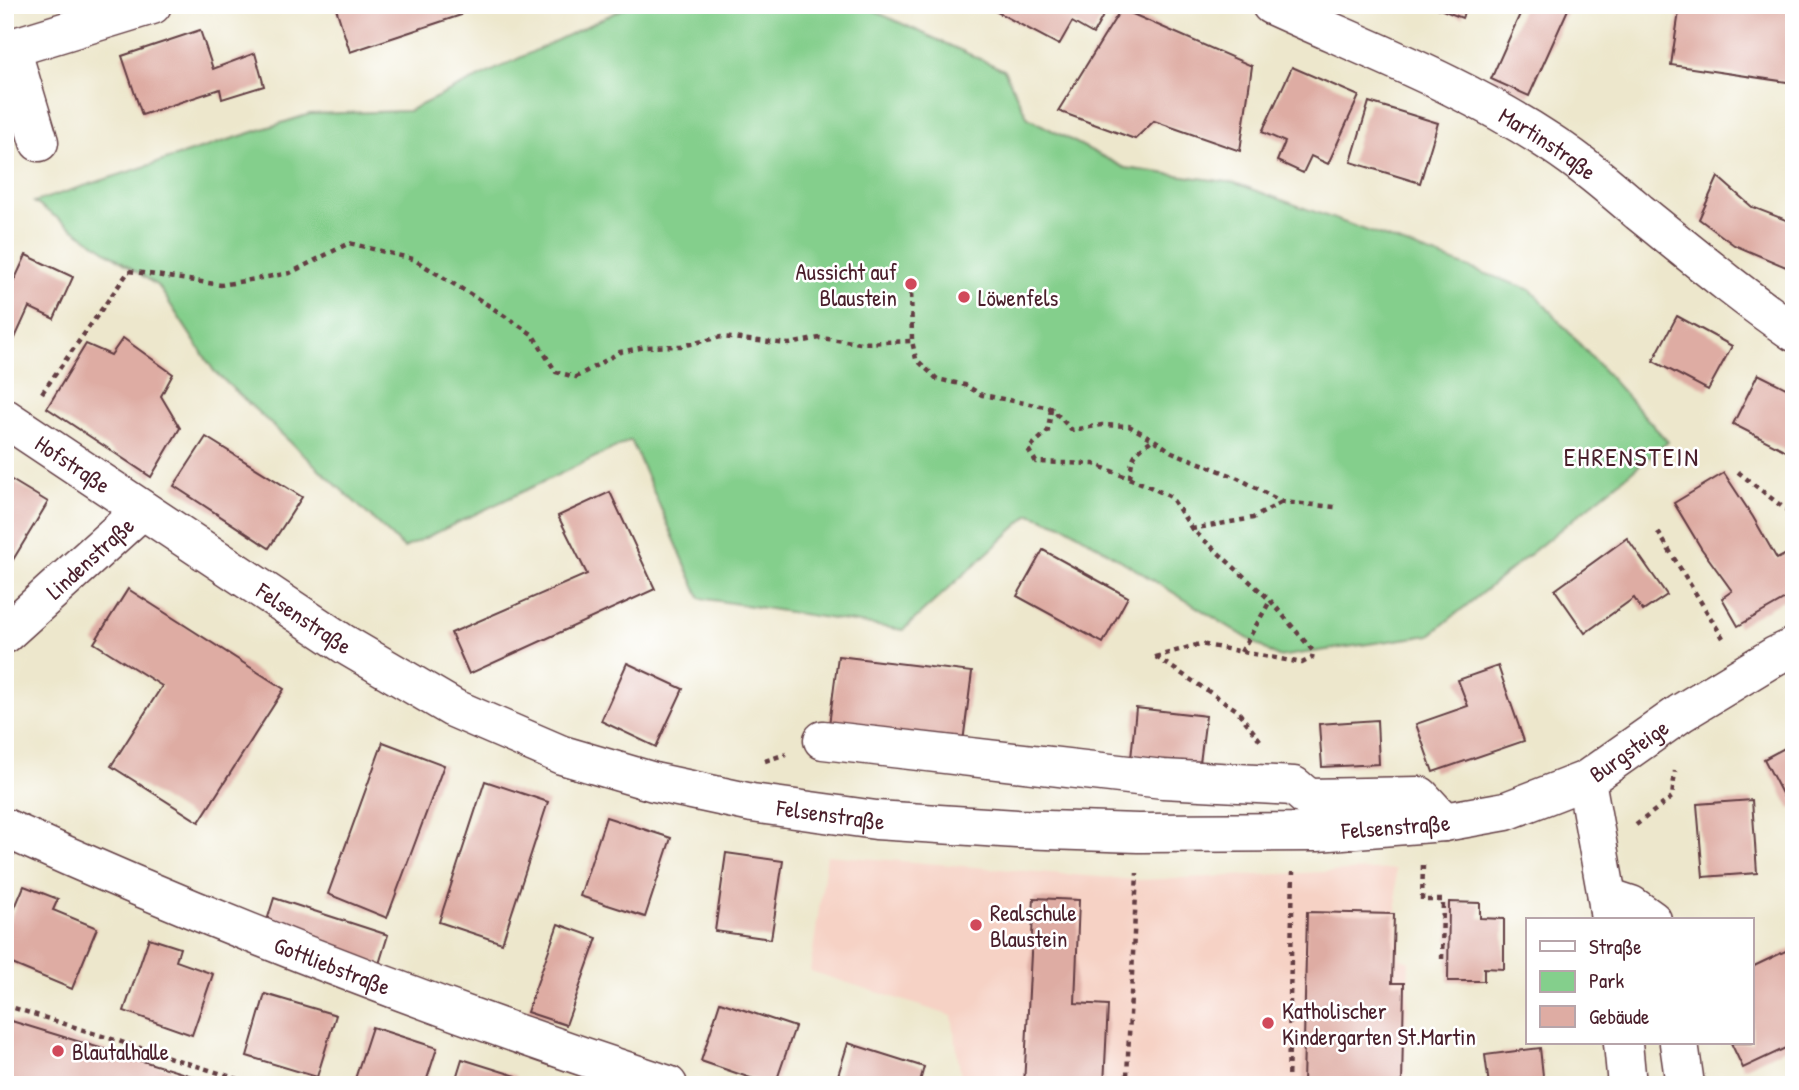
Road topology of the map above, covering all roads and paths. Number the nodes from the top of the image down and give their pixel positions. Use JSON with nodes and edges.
{"nodes":[{"id":1,"x":152,"y":5,"type":"edge"},
{"id":2,"x":1271,"y":5,"type":"edge"},
{"id":3,"x":1323,"y":16,"type":"edge"},
{"id":4,"x":8,"y":49,"type":"edge"},
{"id":5,"x":39,"y":142,"type":"dead end"},
{"id":6,"x":911,"y":284,"type":"dead end"},
{"id":7,"x":1794,"y":332,"type":"edge"},
{"id":8,"x":912,"y":341,"type":"junction"},
{"id":9,"x":1051,"y":408,"type":"junction"},
{"id":10,"x":12,"y":422,"type":"edge"},
{"id":11,"x":1153,"y":439,"type":"junction"},
{"id":12,"x":1738,"y":472,"type":"dead end"},
{"id":13,"x":1130,"y":478,"type":"junction"},
{"id":14,"x":1282,"y":502,"type":"junction"},
{"id":15,"x":1335,"y":507,"type":"dead end"},
{"id":16,"x":142,"y":510,"type":"junction"},
{"id":17,"x":1794,"y":516,"type":"edge"},
{"id":18,"x":1192,"y":528,"type":"junction"},
{"id":19,"x":1658,"y":532,"type":"dead end"},
{"id":20,"x":1270,"y":600,"type":"junction"},
{"id":21,"x":5,"y":634,"type":"edge"},
{"id":22,"x":1728,"y":647,"type":"dead end"},
{"id":23,"x":1794,"y":647,"type":"edge"},
{"id":24,"x":1241,"y":652,"type":"junction"},
{"id":25,"x":1681,"y":713,"type":"junction"},
{"id":26,"x":823,"y":740,"type":"dead end"},
{"id":27,"x":1586,"y":780,"type":"junction"},
{"id":28,"x":1294,"y":786,"type":"junction"},
{"id":29,"x":1444,"y":822,"type":"junction"},
{"id":30,"x":5,"y":828,"type":"edge"},
{"id":31,"x":1294,"y":832,"type":"junction"},
{"id":32,"x":1138,"y":834,"type":"junction"},
{"id":33,"x":1599,"y":853,"type":"junction"},
{"id":34,"x":1422,"y":900,"type":"dead end"},
{"id":35,"x":1609,"y":909,"type":"edge"},
{"id":36,"x":1649,"y":918,"type":"edge"},
{"id":37,"x":1441,"y":962,"type":"dead end"},
{"id":38,"x":5,"y":1004,"type":"edge"},
{"id":39,"x":1623,"y":1044,"type":"edge"},
{"id":40,"x":1679,"y":1044,"type":"edge"},
{"id":41,"x":243,"y":1085,"type":"edge"},
{"id":42,"x":668,"y":1085,"type":"edge"},
{"id":43,"x":1124,"y":1085,"type":"edge"},
{"id":44,"x":1288,"y":1085,"type":"edge"},
{"id":45,"x":1627,"y":1085,"type":"edge"},
{"id":46,"x":1685,"y":1085,"type":"edge"}],
"edges":[{"from":1,"to":4,"type":"street"},
{"from":2,"to":3,"type":"street","name":"Martinstraße"},
{"from":3,"to":7,"type":"street","name":"Martinstraße"},
{"from":4,"to":5,"type":"street"},
{"from":6,"to":8,"type":"path"},
{"from":8,"to":9,"type":"path"},
{"from":8,"to":10,"type":"path"},
{"from":9,"to":11,"type":"path"},
{"from":9,"to":13,"type":"path"},
{"from":10,"to":16,"type":"street","name":"Hofstraße"},
{"from":11,"to":13,"type":"path"},
{"from":11,"to":14,"type":"path"},
{"from":12,"to":17,"type":"path"},
{"from":13,"to":18,"type":"path"},
{"from":14,"to":15,"type":"path"},
{"from":14,"to":18,"type":"path"},
{"from":16,"to":21,"type":"street","name":"Lindenstraße"},
{"from":16,"to":32,"type":"street","name":"Felsenstraße"},
{"from":18,"to":20,"type":"path"},
{"from":19,"to":22,"type":"path"},
{"from":20,"to":24,"type":"path"},
{"from":20,"to":24,"type":"path"},
{"from":23,"to":25,"type":"street","name":"Burgsteige"},
{"from":24,"to":28,"type":"path"},
{"from":25,"to":27,"type":"street","name":"Burgsteige"},
{"from":25,"to":33,"type":"path"},
{"from":26,"to":28,"type":"street"},
{"from":27,"to":29,"type":"street","name":"Felsenstraße"},
{"from":27,"to":33,"type":"street","name":"Burgsteige"},
{"from":28,"to":29,"type":"street"},
{"from":29,"to":31,"type":"street","name":"Felsenstraße"},
{"from":30,"to":42,"type":"street","name":"Gottliebstraße"},
{"from":31,"to":32,"type":"street","name":"Felsenstraße"},
{"from":31,"to":44,"type":"path"},
{"from":32,"to":43,"type":"path"},
{"from":33,"to":35,"type":"street","name":"Burgsteige"},
{"from":34,"to":37,"type":"path"},
{"from":35,"to":36,"type":"street"},
{"from":38,"to":41,"type":"path"},
{"from":39,"to":45,"type":"street"},
{"from":40,"to":46,"type":"street"}]}
